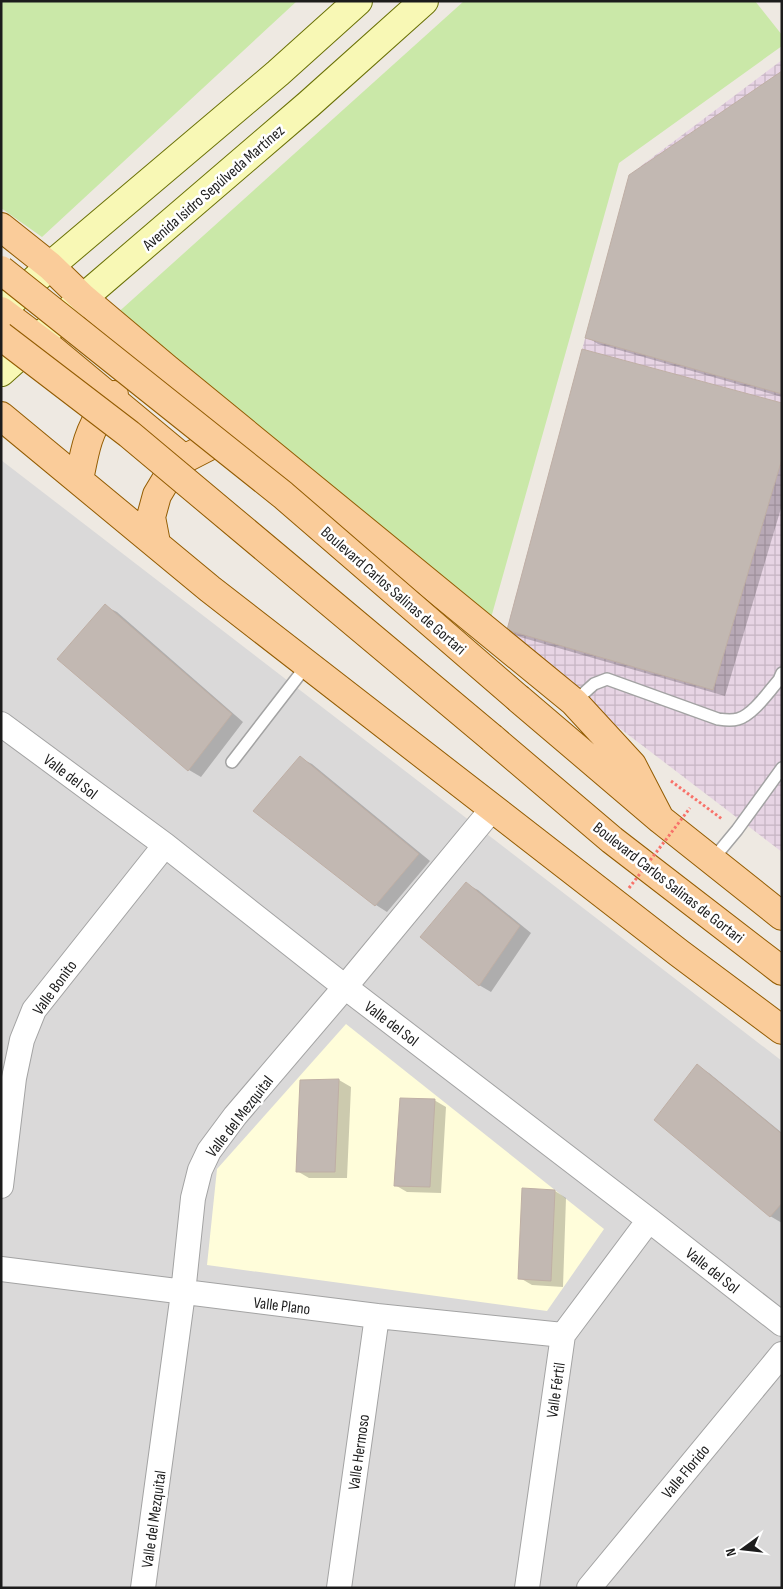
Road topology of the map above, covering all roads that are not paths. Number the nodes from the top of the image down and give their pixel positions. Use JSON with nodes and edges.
{"nodes":[{"id":1,"x":358,"y":1,"type":"edge"},
{"id":2,"x":424,"y":1,"type":"edge"},
{"id":3,"x":1,"y":227,"type":"edge"},
{"id":4,"x":50,"y":266,"type":"junction"},
{"id":5,"x":1,"y":270,"type":"edge"},
{"id":6,"x":82,"y":298,"type":"junction"},
{"id":7,"x":1,"y":311,"type":"edge"},
{"id":8,"x":1,"y":336,"type":"edge"},
{"id":9,"x":39,"y":338,"type":"junction"},
{"id":10,"x":166,"y":368,"type":"junction"},
{"id":11,"x":1,"y":372,"type":"edge"},
{"id":12,"x":111,"y":398,"type":"junction"},
{"id":13,"x":1,"y":416,"type":"edge"},
{"id":14,"x":250,"y":436,"type":"junction"},
{"id":15,"x":184,"y":459,"type":"junction"},
{"id":16,"x":79,"y":480,"type":"junction"},
{"id":17,"x":156,"y":543,"type":"junction"},
{"id":18,"x":308,"y":664,"type":"junction"},
{"id":19,"x":782,"y":673,"type":"edge"},
{"id":20,"x":574,"y":702,"type":"junction"},
{"id":21,"x":1,"y":724,"type":"edge"},
{"id":22,"x":232,"y":762,"type":"dead end"},
{"id":23,"x":782,"y":768,"type":"edge"},
{"id":24,"x":493,"y":808,"type":"junction"},
{"id":25,"x":660,"y":819,"type":"junction"},
{"id":26,"x":165,"y":845,"type":"junction"},
{"id":27,"x":713,"y":860,"type":"junction"},
{"id":28,"x":782,"y":916,"type":"edge"},
{"id":29,"x":782,"y":971,"type":"edge"},
{"id":30,"x":345,"y":987,"type":"junction"},
{"id":31,"x":782,"y":1030,"type":"edge"},
{"id":32,"x":1,"y":1186,"type":"edge"},
{"id":33,"x":649,"y":1220,"type":"junction"},
{"id":34,"x":1,"y":1270,"type":"edge"},
{"id":35,"x":183,"y":1293,"type":"junction"},
{"id":36,"x":377,"y":1316,"type":"junction"},
{"id":37,"x":782,"y":1324,"type":"edge"},
{"id":38,"x":563,"y":1335,"type":"junction"},
{"id":39,"x":782,"y":1354,"type":"edge"},
{"id":40,"x":144,"y":1588,"type":"edge"},
{"id":41,"x":339,"y":1588,"type":"edge"},
{"id":42,"x":527,"y":1588,"type":"edge"},
{"id":43,"x":589,"y":1588,"type":"edge"}],
"edges":[{"from":1,"to":4,"type":"main road"},
{"from":2,"to":6,"type":"main road","name":"Avenida Isidro Sepúlveda Martínez"},
{"from":3,"to":4,"type":"main road"},
{"from":4,"to":6,"type":"main road"},
{"from":4,"to":7,"type":"main road"},
{"from":5,"to":25,"type":"main road","name":"Boulevard Carlos Salinas de Gortari","bridge":true},
{"from":6,"to":9,"type":"main road","name":"Avenida Isidro Sepúlveda Martínez"},
{"from":6,"to":10,"type":"main road"},
{"from":7,"to":9,"type":"main road"},
{"from":8,"to":29,"type":"main road","name":"Boulevard Carlos Salinas de Gortari","bridge":true},
{"from":9,"to":11,"type":"main road","name":"Avenida Isidro Sepúlveda Martínez"},
{"from":9,"to":12,"type":"main road"},
{"from":10,"to":12,"type":"main road"},
{"from":10,"to":14,"type":"main road"},
{"from":12,"to":15,"type":"main road"},
{"from":12,"to":16,"type":"main road"},
{"from":13,"to":16,"type":"main road"},
{"from":14,"to":15,"type":"main road"},
{"from":14,"to":20,"type":"main road"},
{"from":15,"to":17,"type":"main road"},
{"from":16,"to":17,"type":"main road"},
{"from":17,"to":18,"type":"main road"},
{"from":18,"to":22,"type":"lane"},
{"from":18,"to":24,"type":"main road"},
{"from":19,"to":20,"type":"lane"},
{"from":20,"to":25,"type":"main road"},
{"from":21,"to":26,"type":"street","name":"Valle del Sol"},
{"from":23,"to":27,"type":"lane"},
{"from":24,"to":30,"type":"street","name":"Valle del Mezquital"},
{"from":24,"to":31,"type":"main road"},
{"from":25,"to":27,"type":"main road","name":"Boulevard Carlos Salinas de Gortari"},
{"from":26,"to":30,"type":"street","name":"Valle del Sol"},
{"from":26,"to":32,"type":"street","name":"Valle Bonito"},
{"from":27,"to":28,"type":"main road","name":"Boulevard Carlos Salinas de Gortari"},
{"from":30,"to":33,"type":"street","name":"Valle del Sol"},
{"from":30,"to":35,"type":"street","name":"Valle del Mezquital"},
{"from":33,"to":37,"type":"street","name":"Valle del Sol"},
{"from":33,"to":38,"type":"street","name":"Valle Fértil"},
{"from":34,"to":35,"type":"street","name":"Valle Plano"},
{"from":35,"to":36,"type":"street","name":"Valle Plano"},
{"from":35,"to":40,"type":"street","name":"Valle del Mezquital"},
{"from":36,"to":38,"type":"street","name":"Valle Plano"},
{"from":36,"to":41,"type":"street","name":"Valle Hermoso"},
{"from":38,"to":42,"type":"street","name":"Valle Fértil"},
{"from":39,"to":43,"type":"street","name":"Valle Florido"}]}
